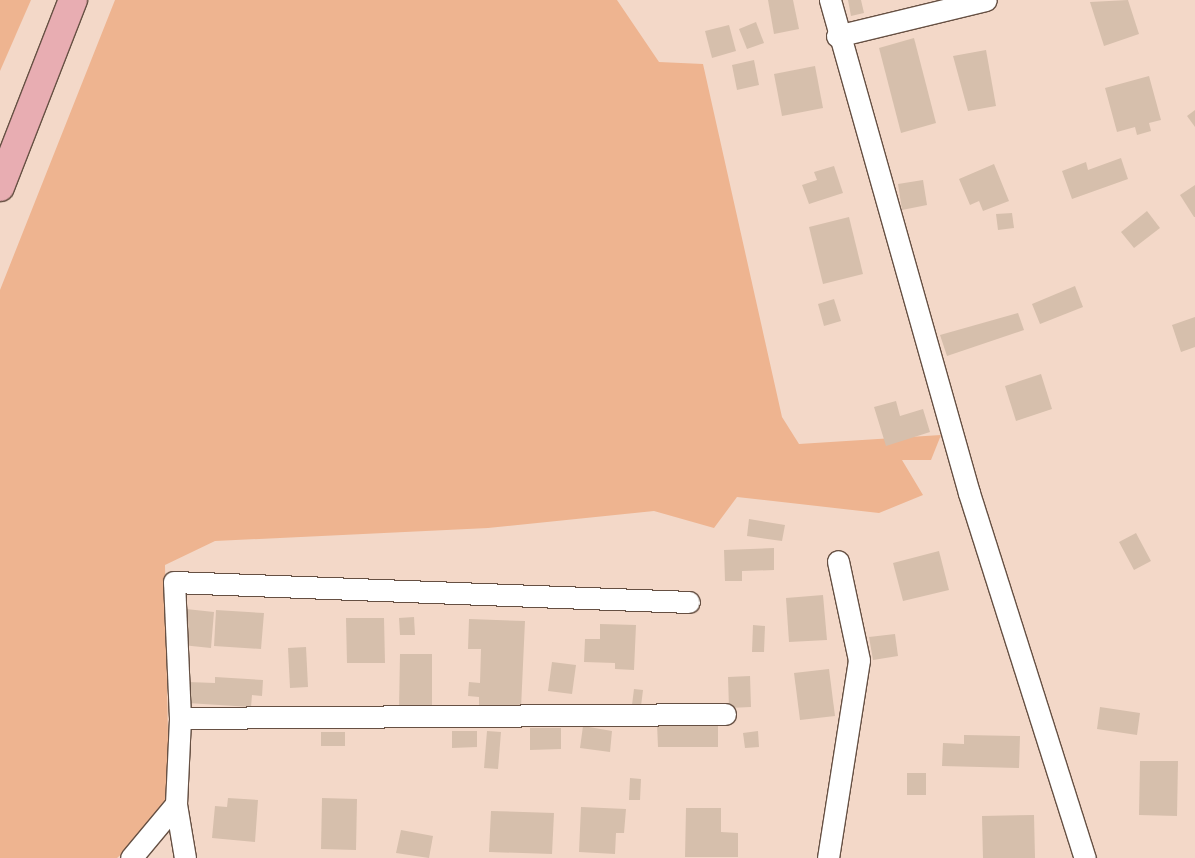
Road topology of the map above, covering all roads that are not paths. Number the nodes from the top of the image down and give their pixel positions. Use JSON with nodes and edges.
{"nodes":[{"id":1,"x":73,"y":0,"type":"edge"},
{"id":2,"x":830,"y":0,"type":"edge"},
{"id":3,"x":986,"y":0,"type":"edge"},
{"id":4,"x":837,"y":36,"type":"junction"},
{"id":5,"x":0,"y":187,"type":"edge"},
{"id":6,"x":838,"y":561,"type":"dead end"},
{"id":7,"x":689,"y":602,"type":"dead end"},
{"id":8,"x":725,"y":714,"type":"dead end"},
{"id":9,"x":180,"y":718,"type":"junction"},
{"id":10,"x":176,"y":804,"type":"junction"},
{"id":11,"x":131,"y":858,"type":"edge"},
{"id":12,"x":186,"y":858,"type":"edge"},
{"id":13,"x":828,"y":858,"type":"edge"},
{"id":14,"x":1085,"y":858,"type":"edge"}],
"edges":[{"from":1,"to":5,"type":"main road"},
{"from":2,"to":4,"type":"street"},
{"from":3,"to":4,"type":"street"},
{"from":4,"to":14,"type":"street"},
{"from":6,"to":13,"type":"street"},
{"from":7,"to":9,"type":"street"},
{"from":8,"to":9,"type":"street"},
{"from":9,"to":10,"type":"street"},
{"from":10,"to":11,"type":"street"},
{"from":10,"to":12,"type":"street"}]}
